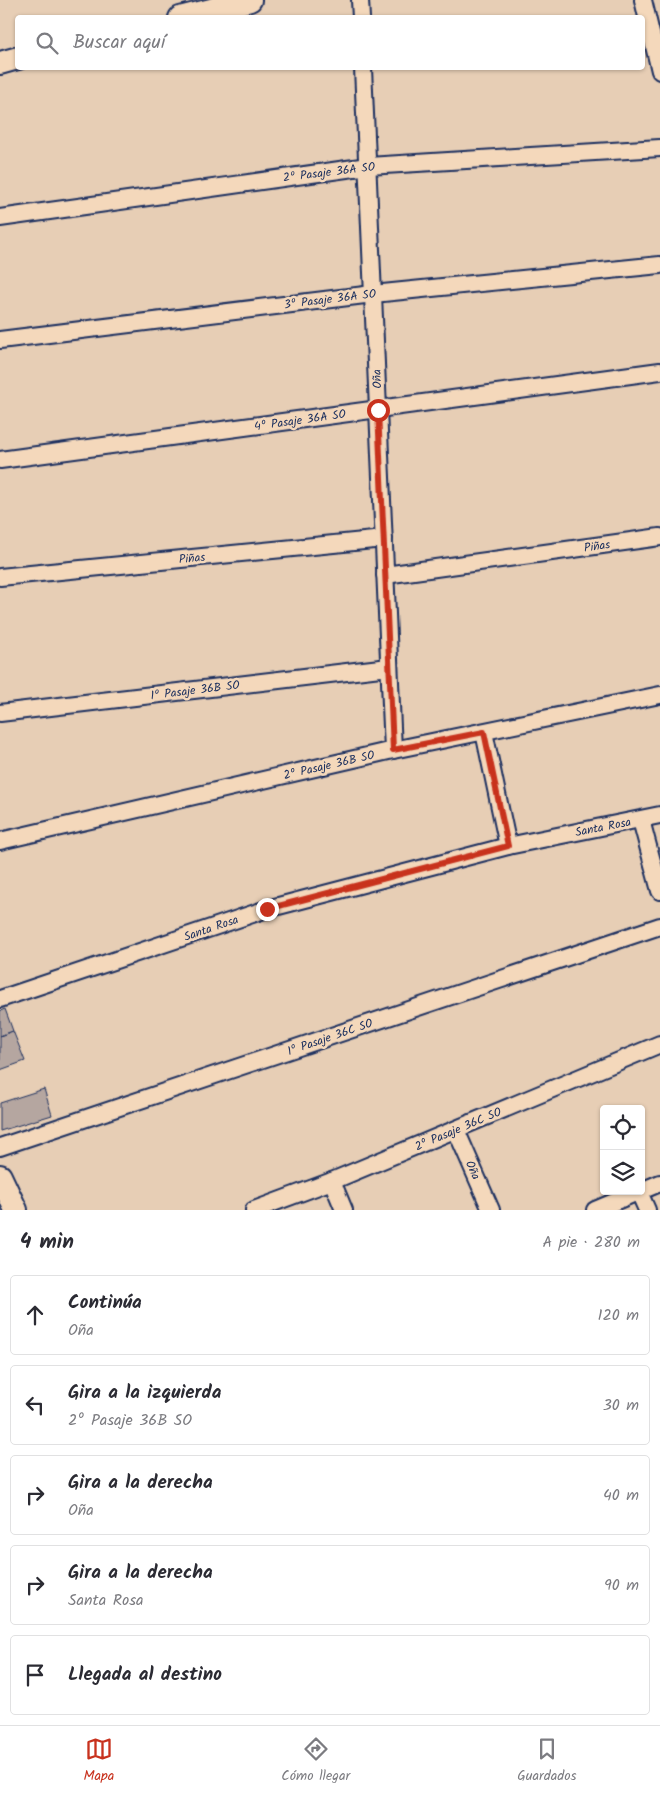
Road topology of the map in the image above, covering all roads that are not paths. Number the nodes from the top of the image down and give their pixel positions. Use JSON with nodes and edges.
{"nodes":[{"id":1,"x":250,"y":0,"type":"edge"},
{"id":2,"x":360,"y":0,"type":"edge"},
{"id":3,"x":647,"y":2,"type":"edge"},
{"id":4,"x":192,"y":15,"type":"edge"},
{"id":5,"x":361,"y":15,"type":"edge"},
{"id":6,"x":649,"y":52,"type":"edge"},
{"id":7,"x":15,"y":59,"type":"edge"},
{"id":8,"x":0,"y":63,"type":"edge"},
{"id":9,"x":363,"y":70,"type":"edge"},
{"id":10,"x":660,"y":71,"type":"edge"},
{"id":11,"x":660,"y":148,"type":"edge"},
{"id":12,"x":368,"y":166,"type":"junction"},
{"id":13,"x":0,"y":218,"type":"edge"},
{"id":14,"x":660,"y":265,"type":"edge"},
{"id":15,"x":373,"y":294,"type":"junction"},
{"id":16,"x":0,"y":340,"type":"edge"},
{"id":17,"x":660,"y":371,"type":"edge"},
{"id":18,"x":378,"y":410,"type":"junction"},
{"id":19,"x":0,"y":460,"type":"edge"},
{"id":20,"x":660,"y":537,"type":"edge"},
{"id":21,"x":384,"y":538,"type":"junction"},
{"id":22,"x":385,"y":575,"type":"junction"},
{"id":23,"x":0,"y":577,"type":"edge"},
{"id":24,"x":389,"y":667,"type":"junction"},
{"id":25,"x":660,"y":695,"type":"edge"},
{"id":26,"x":0,"y":713,"type":"edge"},
{"id":27,"x":484,"y":732,"type":"junction"},
{"id":28,"x":393,"y":750,"type":"junction"},
{"id":29,"x":660,"y":815,"type":"edge"},
{"id":30,"x":641,"y":820,"type":"junction"},
{"id":31,"x":0,"y":842,"type":"edge"},
{"id":32,"x":508,"y":846,"type":"junction"},
{"id":33,"x":660,"y":891,"type":"edge"},
{"id":34,"x":660,"y":926,"type":"edge"},
{"id":35,"x":0,"y":999,"type":"edge"},
{"id":36,"x":660,"y":1044,"type":"edge"},
{"id":37,"x":456,"y":1130,"type":"junction"},
{"id":38,"x":0,"y":1147,"type":"edge"},
{"id":39,"x":0,"y":1176,"type":"edge"},
{"id":40,"x":332,"y":1181,"type":"junction"},
{"id":41,"x":660,"y":1183,"type":"edge"},
{"id":42,"x":645,"y":1189,"type":"edge"},
{"id":43,"x":631,"y":1195,"type":"edge"},
{"id":44,"x":641,"y":1195,"type":"edge"},
{"id":45,"x":16,"y":1210,"type":"edge"},
{"id":46,"x":254,"y":1210,"type":"edge"},
{"id":47,"x":344,"y":1210,"type":"edge"},
{"id":48,"x":491,"y":1210,"type":"edge"},
{"id":49,"x":595,"y":1210,"type":"edge"},
{"id":50,"x":647,"y":1210,"type":"edge"}],
"edges":[{"from":1,"to":4,"type":"main road"},
{"from":2,"to":5,"type":"street"},
{"from":3,"to":6,"type":"street"},
{"from":6,"to":10,"type":"street"},
{"from":7,"to":8,"type":"main road"},
{"from":9,"to":12,"type":"street","name":"Oña"},
{"from":11,"to":12,"type":"street","name":"2º Pasaje 36A SO"},
{"from":12,"to":13,"type":"street","name":"2º Pasaje 36A SO"},
{"from":12,"to":15,"type":"street","name":"Oña"},
{"from":14,"to":15,"type":"street","name":"3º Pasaje 36A SO"},
{"from":15,"to":16,"type":"street","name":"3º Pasaje 36A SO"},
{"from":15,"to":18,"type":"street","name":"Oña"},
{"from":17,"to":18,"type":"street","name":"4º Pasaje 36A SO"},
{"from":18,"to":19,"type":"street","name":"4º Pasaje 36A SO"},
{"from":18,"to":21,"type":"street","name":"Oña"},
{"from":20,"to":22,"type":"street","name":"Piñas"},
{"from":21,"to":22,"type":"street","name":"Oña"},
{"from":21,"to":23,"type":"street","name":"Piñas"},
{"from":22,"to":24,"type":"street","name":"Oña"},
{"from":24,"to":26,"type":"street","name":"1º Pasaje 36B SO"},
{"from":24,"to":28,"type":"street","name":"Oña"},
{"from":25,"to":27,"type":"street","name":"2º Pasaje 36B SO"},
{"from":27,"to":28,"type":"street","name":"2º Pasaje 36B SO"},
{"from":27,"to":32,"type":"street"},
{"from":28,"to":31,"type":"street","name":"2º Pasaje 36B SO"},
{"from":29,"to":30,"type":"street","name":"Santa Rosa"},
{"from":30,"to":32,"type":"street","name":"Santa Rosa"},
{"from":30,"to":33,"type":"street"},
{"from":32,"to":35,"type":"street","name":"Santa Rosa"},
{"from":34,"to":38,"type":"street","name":"1º Pasaje 36C SO"},
{"from":36,"to":37,"type":"street","name":"2º Pasaje 36C SO"},
{"from":37,"to":40,"type":"street","name":"2º Pasaje 36C SO"},
{"from":37,"to":48,"type":"street","name":"Oña"},
{"from":39,"to":45,"type":"main road"},
{"from":40,"to":46,"type":"street","name":"2º Pasaje 36C SO"},
{"from":40,"to":47,"type":"street"},
{"from":41,"to":42,"type":"street"},
{"from":43,"to":49,"type":"street"},
{"from":44,"to":50,"type":"street"}]}
